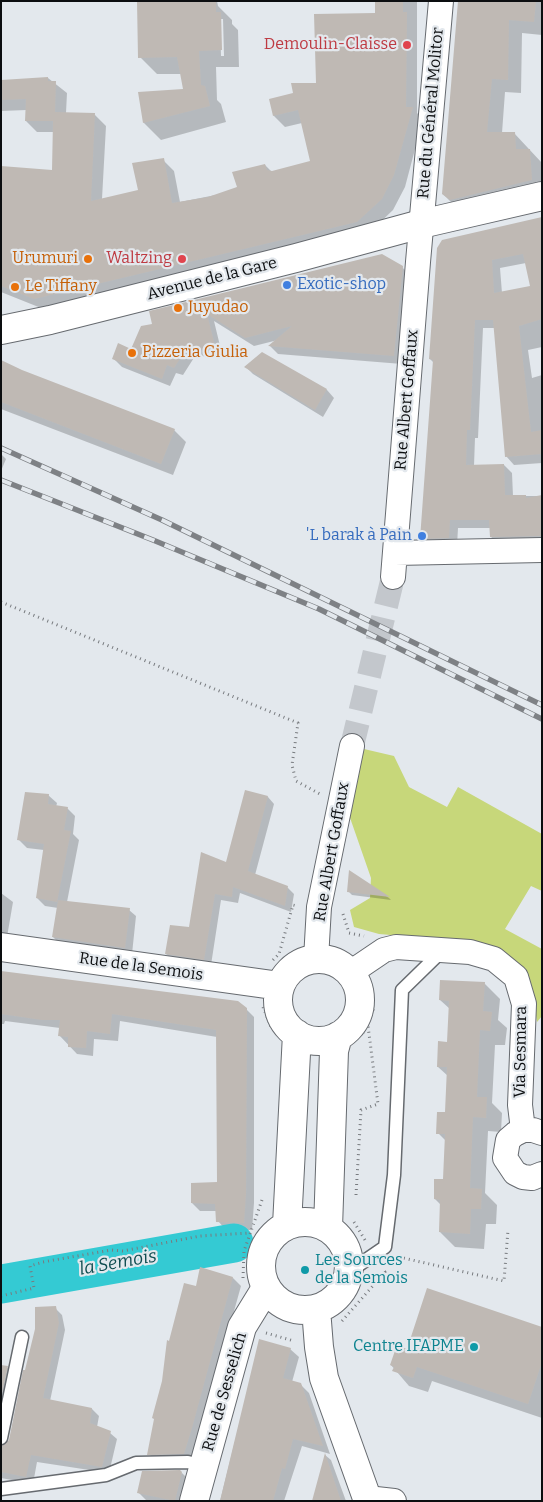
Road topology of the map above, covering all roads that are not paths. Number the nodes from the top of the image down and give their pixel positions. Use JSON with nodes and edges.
{"nodes":[{"id":1,"x":441,"y":1,"type":"edge"},
{"id":2,"x":542,"y":196,"type":"edge"},
{"id":3,"x":422,"y":224,"type":"junction"},
{"id":4,"x":1,"y":330,"type":"edge"},
{"id":5,"x":542,"y":550,"type":"edge"},
{"id":6,"x":396,"y":553,"type":"junction"},
{"id":7,"x":394,"y":576,"type":"tunnel mouth"},
{"id":8,"x":352,"y":746,"type":"tunnel mouth"},
{"id":9,"x":1,"y":947,"type":"edge"},
{"id":10,"x":444,"y":949,"type":"junction"},
{"id":11,"x":316,"y":959,"type":"junction"},
{"id":12,"x":350,"y":974,"type":"junction"},
{"id":13,"x":280,"y":986,"type":"junction"},
{"id":14,"x":297,"y":1034,"type":"junction"},
{"id":15,"x":338,"y":1036,"type":"junction"},
{"id":16,"x":532,"y":1132,"type":"edge"},
{"id":17,"x":542,"y":1174,"type":"edge"},
{"id":18,"x":344,"y":1222,"type":"junction"},
{"id":19,"x":287,"y":1225,"type":"junction"},
{"id":20,"x":350,"y":1270,"type":"junction"},
{"id":21,"x":266,"y":1288,"type":"junction"},
{"id":22,"x":316,"y":1309,"type":"junction"},
{"id":23,"x":22,"y":1337,"type":"dead end"},
{"id":24,"x":1,"y":1438,"type":"edge"},
{"id":25,"x":203,"y":1466,"type":"junction"},
{"id":26,"x":1,"y":1489,"type":"edge"},
{"id":27,"x":367,"y":1499,"type":"edge"},
{"id":28,"x":194,"y":1501,"type":"edge"},
{"id":29,"x":394,"y":1501,"type":"edge"}],
"edges":[{"from":1,"to":3,"type":"street","name":"Rue du Général Molitor"},
{"from":2,"to":3,"type":"main road","name":"Avenue de la Gare"},
{"from":3,"to":4,"type":"main road","name":"Avenue de la Gare"},
{"from":3,"to":6,"type":"street","name":"Rue Albert Goffaux"},
{"from":5,"to":6,"type":"street"},
{"from":6,"to":7,"type":"street","name":"Rue Albert Goffaux"},
{"from":8,"to":11,"type":"street","name":"Rue Albert Goffaux"},
{"from":9,"to":13,"type":"main road","name":"Rue de la Semois"},
{"from":10,"to":12,"type":"street","name":"Via Sesmara"},
{"from":10,"to":16,"type":"street","name":"Via Sesmara"},
{"from":10,"to":20,"type":"lane"},
{"from":11,"to":12,"type":"main road"},
{"from":11,"to":13,"type":"main road"},
{"from":12,"to":15,"type":"main road"},
{"from":13,"to":14,"type":"main road"},
{"from":14,"to":15,"type":"main road"},
{"from":14,"to":19,"type":"main road"},
{"from":15,"to":18,"type":"main road"},
{"from":16,"to":17,"type":"street"},
{"from":18,"to":19,"type":"main road"},
{"from":18,"to":20,"type":"main road"},
{"from":19,"to":21,"type":"main road"},
{"from":20,"to":22,"type":"main road"},
{"from":21,"to":22,"type":"main road"},
{"from":21,"to":25,"type":"main road","name":"Rue de Sesselich"},
{"from":22,"to":27,"type":"main road"},
{"from":23,"to":24,"type":"lane"},
{"from":25,"to":26,"type":"lane"},
{"from":25,"to":28,"type":"main road","name":"Rue de Sesselich"},
{"from":27,"to":29,"type":"street"}]}
